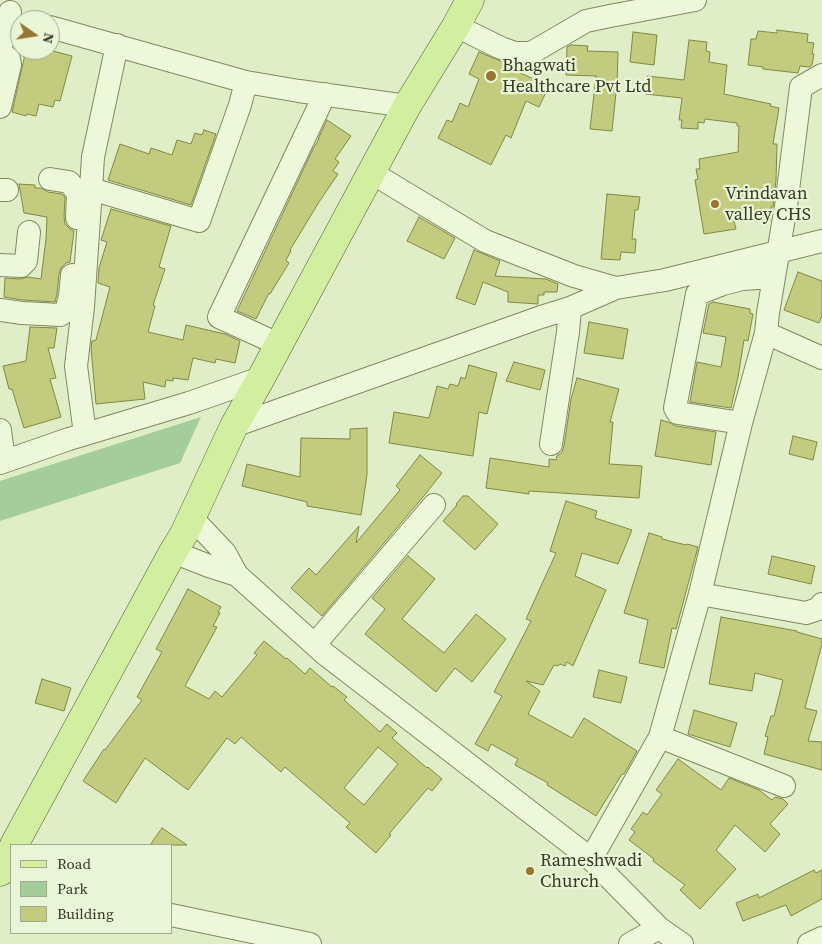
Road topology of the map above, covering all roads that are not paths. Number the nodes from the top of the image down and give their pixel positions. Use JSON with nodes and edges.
{"nodes":[{"id":1,"x":470,"y":0,"type":"edge"},
{"id":2,"x":696,"y":0,"type":"edge"},
{"id":3,"x":10,"y":22,"type":"edge"},
{"id":4,"x":456,"y":26,"type":"junction"},
{"id":5,"x":60,"y":30,"type":"edge"},
{"id":6,"x":117,"y":45,"type":"junction"},
{"id":7,"x":0,"y":52,"type":"edge"},
{"id":8,"x":822,"y":75,"type":"edge"},
{"id":9,"x":246,"y":82,"type":"junction"},
{"id":10,"x":325,"y":94,"type":"junction"},
{"id":11,"x":407,"y":106,"type":"junction"},
{"id":12,"x":0,"y":107,"type":"edge"},
{"id":13,"x":372,"y":173,"type":"junction"},
{"id":14,"x":50,"y":179,"type":"dead end"},
{"id":15,"x":91,"y":189,"type":"junction"},
{"id":16,"x":29,"y":232,"type":"dead end"},
{"id":17,"x":822,"y":241,"type":"edge"},
{"id":18,"x":778,"y":252,"type":"junction"},
{"id":19,"x":0,"y":265,"type":"edge"},
{"id":20,"x":774,"y":277,"type":"junction"},
{"id":21,"x":696,"y":284,"type":"junction"},
{"id":22,"x":616,"y":288,"type":"junction"},
{"id":23,"x":570,"y":308,"type":"junction"},
{"id":24,"x":0,"y":310,"type":"edge"},
{"id":25,"x":766,"y":333,"type":"junction"},
{"id":26,"x":279,"y":346,"type":"junction"},
{"id":27,"x":822,"y":358,"type":"edge"},
{"id":28,"x":741,"y":372,"type":"dead end"},
{"id":29,"x":261,"y":378,"type":"junction"},
{"id":30,"x":737,"y":422,"type":"junction"},
{"id":31,"x":234,"y":426,"type":"junction"},
{"id":32,"x":0,"y":430,"type":"edge"},
{"id":33,"x":84,"y":434,"type":"junction"},
{"id":34,"x":551,"y":444,"type":"dead end"},
{"id":35,"x":2,"y":462,"type":"edge"},
{"id":36,"x":434,"y":504,"type":"dead end"},
{"id":37,"x":192,"y":518,"type":"junction"},
{"id":38,"x":173,"y":552,"type":"junction"},
{"id":39,"x":237,"y":575,"type":"junction"},
{"id":40,"x":700,"y":594,"type":"junction"},
{"id":41,"x":822,"y":604,"type":"edge"},
{"id":42,"x":315,"y":644,"type":"junction"},
{"id":43,"x":660,"y":738,"type":"junction"},
{"id":44,"x":784,"y":786,"type":"dead end"},
{"id":45,"x":15,"y":844,"type":"edge"},
{"id":46,"x":10,"y":853,"type":"edge"},
{"id":47,"x":591,"y":859,"type":"junction"},
{"id":48,"x":0,"y":872,"type":"edge"},
{"id":49,"x":172,"y":915,"type":"edge"},
{"id":50,"x":659,"y":928,"type":"junction"},
{"id":51,"x":822,"y":938,"type":"edge"},
{"id":52,"x":310,"y":944,"type":"edge"},
{"id":53,"x":630,"y":944,"type":"edge"},
{"id":54,"x":682,"y":944,"type":"edge"},
{"id":55,"x":808,"y":944,"type":"edge"}],
"edges":[{"from":1,"to":4,"type":"main road"},
{"from":2,"to":4,"type":"street"},
{"from":3,"to":7,"type":"street"},
{"from":4,"to":11,"type":"main road"},
{"from":5,"to":6,"type":"street"},
{"from":6,"to":9,"type":"street"},
{"from":6,"to":15,"type":"street"},
{"from":7,"to":12,"type":"street"},
{"from":8,"to":18,"type":"street"},
{"from":9,"to":10,"type":"street"},
{"from":9,"to":15,"type":"street"},
{"from":10,"to":11,"type":"street"},
{"from":10,"to":26,"type":"street"},
{"from":11,"to":13,"type":"main road"},
{"from":13,"to":22,"type":"street"},
{"from":13,"to":26,"type":"main road"},
{"from":14,"to":24,"type":"street"},
{"from":15,"to":33,"type":"street"},
{"from":16,"to":19,"type":"street"},
{"from":17,"to":18,"type":"street"},
{"from":18,"to":20,"type":"street"},
{"from":18,"to":21,"type":"street"},
{"from":20,"to":21,"type":"street"},
{"from":20,"to":25,"type":"street"},
{"from":21,"to":22,"type":"street"},
{"from":21,"to":30,"type":"street"},
{"from":22,"to":23,"type":"street"},
{"from":23,"to":31,"type":"street"},
{"from":23,"to":34,"type":"street"},
{"from":25,"to":27,"type":"street"},
{"from":25,"to":30,"type":"street"},
{"from":26,"to":29,"type":"main road"},
{"from":28,"to":30,"type":"street"},
{"from":29,"to":31,"type":"main road"},
{"from":29,"to":33,"type":"street"},
{"from":30,"to":40,"type":"street"},
{"from":31,"to":37,"type":"main road"},
{"from":32,"to":35,"type":"street"},
{"from":33,"to":35,"type":"street"},
{"from":36,"to":42,"type":"street"},
{"from":37,"to":38,"type":"main road"},
{"from":37,"to":39,"type":"street"},
{"from":38,"to":39,"type":"street"},
{"from":38,"to":45,"type":"main road"},
{"from":39,"to":42,"type":"street"},
{"from":40,"to":41,"type":"street"},
{"from":40,"to":43,"type":"street"},
{"from":42,"to":47,"type":"street"},
{"from":43,"to":44,"type":"street"},
{"from":43,"to":47,"type":"street"},
{"from":46,"to":48,"type":"main road"},
{"from":47,"to":50,"type":"street"},
{"from":49,"to":52,"type":"street"},
{"from":50,"to":53,"type":"street"},
{"from":50,"to":54,"type":"street"},
{"from":51,"to":55,"type":"street"}]}
